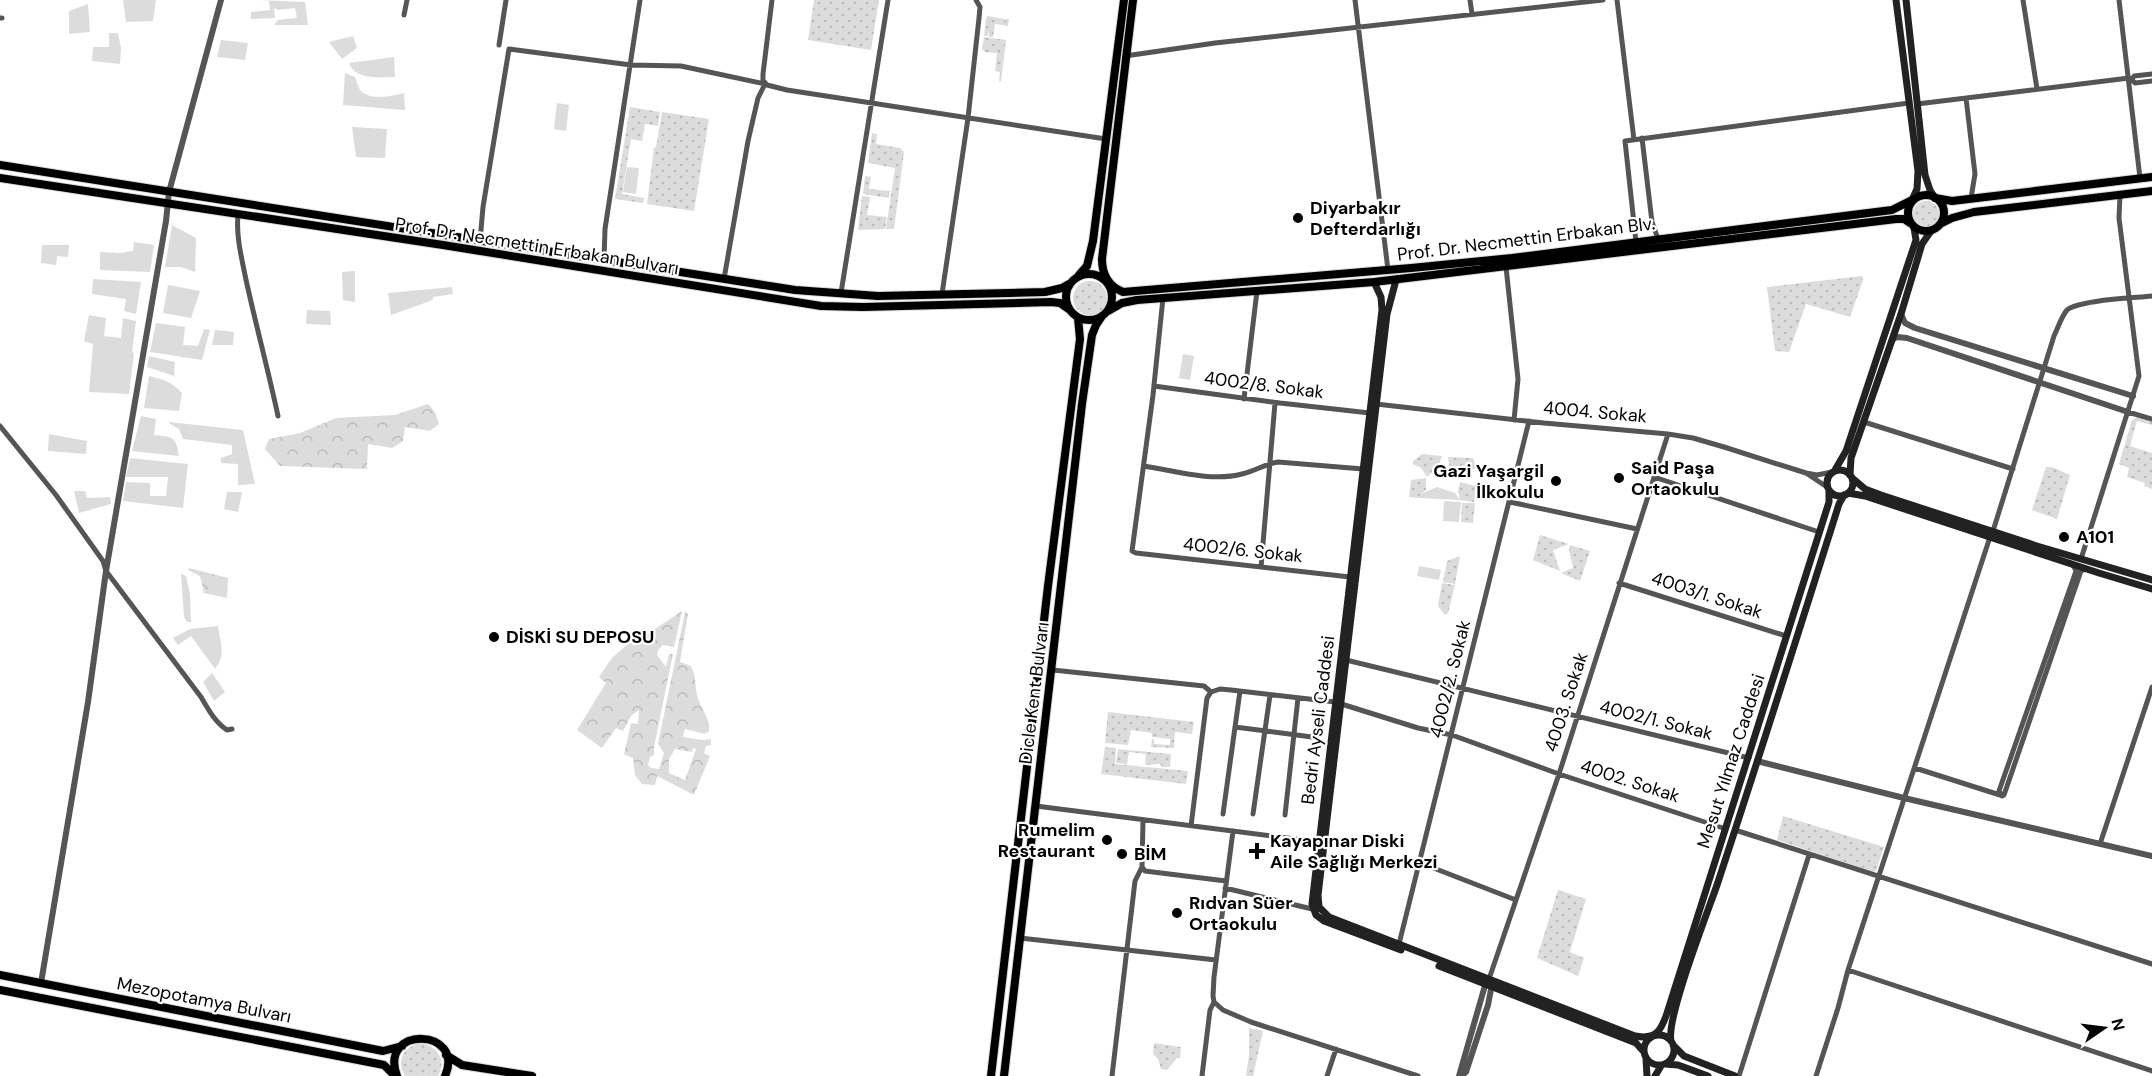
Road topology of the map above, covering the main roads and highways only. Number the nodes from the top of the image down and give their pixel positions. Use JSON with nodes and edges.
{"nodes":[{"id":1,"x":1124,"y":0,"type":"edge"},
{"id":2,"x":1133,"y":0,"type":"edge"},
{"id":3,"x":1896,"y":0,"type":"edge"},
{"id":4,"x":1906,"y":0,"type":"edge"},
{"id":5,"x":1913,"y":103,"type":"junction"},
{"id":6,"x":0,"y":165,"type":"edge"},
{"id":7,"x":2152,"y":177,"type":"edge"},
{"id":8,"x":0,"y":178,"type":"edge"},
{"id":9,"x":2152,"y":191,"type":"edge"},
{"id":10,"x":1935,"y":198,"type":"junction"},
{"id":11,"x":1912,"y":200,"type":"junction"},
{"id":12,"x":1940,"y":224,"type":"junction"},
{"id":13,"x":1912,"y":225,"type":"junction"},
{"id":14,"x":1931,"y":231,"type":"junction"},
{"id":15,"x":1079,"y":275,"type":"junction"},
{"id":16,"x":1396,"y":280,"type":"junction"},
{"id":17,"x":1107,"y":281,"type":"junction"},
{"id":18,"x":1374,"y":282,"type":"junction"},
{"id":19,"x":1069,"y":284,"type":"junction"},
{"id":20,"x":1070,"y":310,"type":"junction"},
{"id":21,"x":1105,"y":313,"type":"junction"},
{"id":22,"x":1078,"y":318,"type":"junction"},
{"id":23,"x":1834,"y":471,"type":"junction"},
{"id":24,"x":1851,"y":476,"type":"junction"},
{"id":25,"x":1828,"y":489,"type":"junction"},
{"id":26,"x":1846,"y":494,"type":"junction"},
{"id":27,"x":1991,"y":534,"type":"junction"},
{"id":28,"x":2152,"y":580,"type":"edge"},
{"id":29,"x":2152,"y":589,"type":"edge"},
{"id":30,"x":1338,"y":703,"type":"junction"},
{"id":31,"x":0,"y":975,"type":"edge"},
{"id":32,"x":1489,"y":982,"type":"junction"},
{"id":33,"x":0,"y":990,"type":"edge"},
{"id":34,"x":1652,"y":1036,"type":"junction"},
{"id":35,"x":1672,"y":1043,"type":"junction"},
{"id":36,"x":402,"y":1046,"type":"junction"},
{"id":37,"x":446,"y":1055,"type":"junction"},
{"id":38,"x":1645,"y":1055,"type":"junction"},
{"id":39,"x":1663,"y":1065,"type":"junction"},
{"id":40,"x":396,"y":1076,"type":"edge"},
{"id":41,"x":446,"y":1076,"type":"edge"},
{"id":42,"x":532,"y":1076,"type":"edge"},
{"id":43,"x":991,"y":1076,"type":"edge"},
{"id":44,"x":1004,"y":1076,"type":"edge"},
{"id":45,"x":1647,"y":1076,"type":"edge"},
{"id":46,"x":1655,"y":1076,"type":"edge"},
{"id":47,"x":1708,"y":1076,"type":"edge"},
{"id":48,"x":1737,"y":1076,"type":"edge"}],
"edges":[{"from":1,"to":15,"type":"main road"},
{"from":2,"to":17,"type":"main road"},
{"from":3,"to":5,"type":"main road"},
{"from":4,"to":5,"type":"main road"},
{"from":5,"to":10,"type":"main road"},
{"from":5,"to":11,"type":"main road"},
{"from":6,"to":19,"type":"main road","name":"Prof. Dr. Necmettin Erbakan Bulvarı"},
{"from":7,"to":10,"type":"main road"},
{"from":8,"to":20,"type":"main road","name":"Prof. Dr. Necmettin Erbakan Bulvarı"},
{"from":9,"to":12,"type":"main road"},
{"from":10,"to":11,"type":"main road"},
{"from":10,"to":12,"type":"main road"},
{"from":11,"to":13,"type":"main road"},
{"from":11,"to":17,"type":"main road","name":"Prof. Dr. Necmettin Erbakan Blv."},
{"from":12,"to":14,"type":"main road"},
{"from":13,"to":14,"type":"main road"},
{"from":13,"to":16,"type":"main road","name":"Prof. Dr. Necmettin Erbakan Blv."},
{"from":13,"to":23,"type":"main road"},
{"from":14,"to":24,"type":"main road"},
{"from":15,"to":17,"type":"main road"},
{"from":15,"to":19,"type":"main road"},
{"from":16,"to":18,"type":"main road","name":"Prof. Dr. Necmettin Erbakan Blv."},
{"from":16,"to":30,"type":"main road","name":"Bedri Ayseli Caddesi"},
{"from":17,"to":21,"type":"main road"},
{"from":18,"to":21,"type":"main road","name":"Prof. Dr. Necmettin Erbakan Blv."},
{"from":18,"to":30,"type":"main road","name":"Bedri Ayseli Caddesi"},
{"from":19,"to":20,"type":"main road"},
{"from":20,"to":22,"type":"main road"},
{"from":21,"to":22,"type":"main road"},
{"from":21,"to":44,"type":"main road","name":"Dicle Kent Bulvarı"},
{"from":22,"to":43,"type":"main road","name":"Dicle Kent Bulvarı"},
{"from":23,"to":24,"type":"main road"},
{"from":23,"to":25,"type":"main road"},
{"from":24,"to":26,"type":"main road"},
{"from":24,"to":27,"type":"main road"},
{"from":25,"to":26,"type":"main road"},
{"from":25,"to":34,"type":"main road","name":"Mesut Yılmaz Caddesi"},
{"from":26,"to":27,"type":"main road"},
{"from":26,"to":35,"type":"main road","name":"Mesut Yılmaz Caddesi"},
{"from":27,"to":28,"type":"main road"},
{"from":27,"to":29,"type":"main road"},
{"from":30,"to":32,"type":"main road","name":"Bedri Ayseli Caddesi"},
{"from":30,"to":32,"type":"main road","name":"Bedri Ayseli Caddesi"},
{"from":31,"to":36,"type":"main road","name":"Mezopotamya Bulvarı"},
{"from":32,"to":34,"type":"main road","name":"Bedri Ayseli Caddesi"},
{"from":32,"to":38,"type":"main road","name":"Bedri Ayseli Caddesi"},
{"from":33,"to":40,"type":"main road","name":"Mezopotamya Bulvarı"},
{"from":34,"to":35,"type":"main road"},
{"from":34,"to":38,"type":"main road"},
{"from":35,"to":39,"type":"main road"},
{"from":35,"to":48,"type":"main road"},
{"from":36,"to":37,"type":"main road","name":"Mezopotamya Bulvarı"},
{"from":36,"to":40,"type":"main road"},
{"from":37,"to":41,"type":"main road"},
{"from":37,"to":42,"type":"main road"},
{"from":38,"to":39,"type":"main road"},
{"from":38,"to":45,"type":"main road"},
{"from":39,"to":46,"type":"main road"},
{"from":39,"to":47,"type":"main road"}]}
